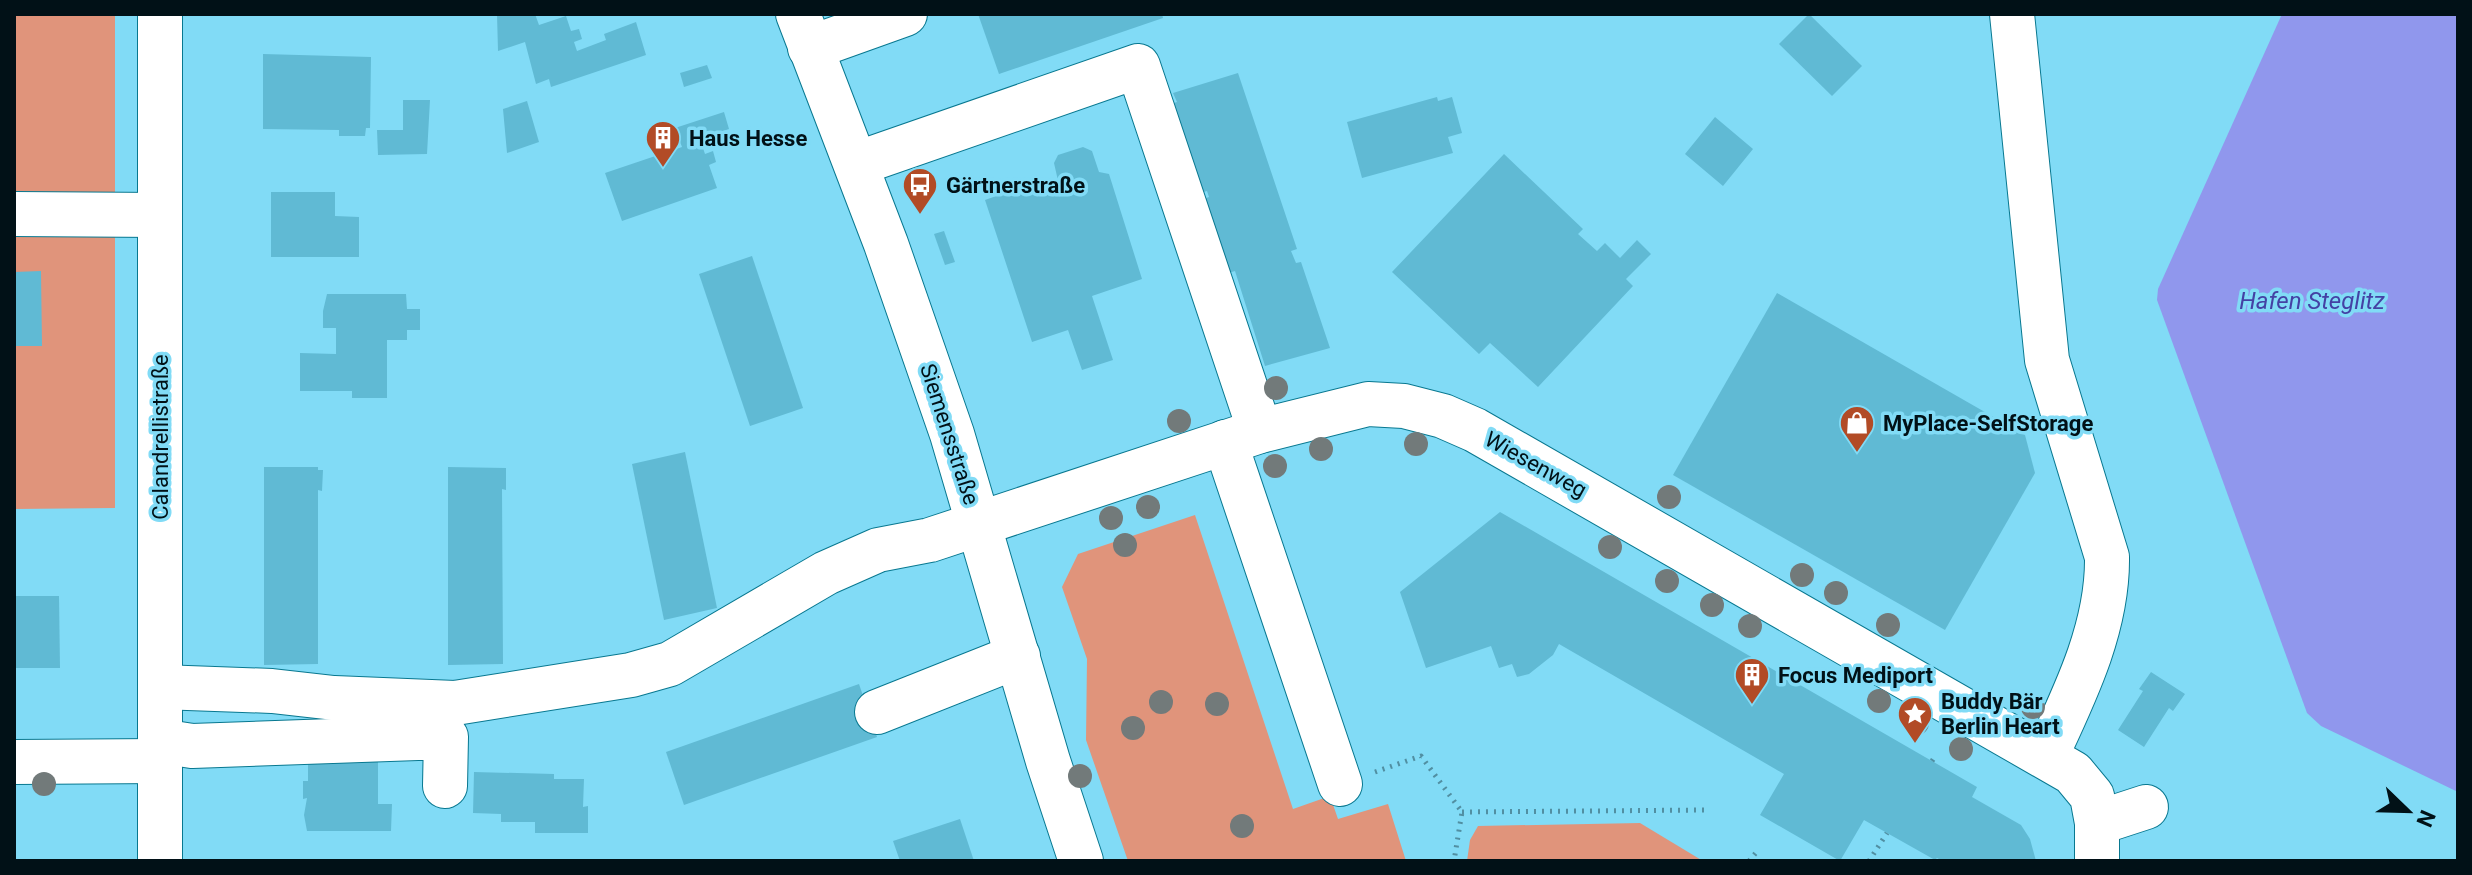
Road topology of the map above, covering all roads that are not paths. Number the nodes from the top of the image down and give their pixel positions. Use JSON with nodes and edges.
{"nodes":[{"id":1,"x":160,"y":14,"type":"edge"},
{"id":2,"x":905,"y":14,"type":"edge"},
{"id":3,"x":2012,"y":14,"type":"edge"},
{"id":4,"x":804,"y":31,"type":"edge"},
{"id":5,"x":856,"y":164,"type":"junction"},
{"id":6,"x":14,"y":214,"type":"edge"},
{"id":7,"x":160,"y":215,"type":"junction"},
{"id":8,"x":1243,"y":436,"type":"junction"},
{"id":9,"x":979,"y":524,"type":"junction"},
{"id":10,"x":1018,"y":656,"type":"junction"},
{"id":11,"x":160,"y":687,"type":"junction"},
{"id":12,"x":877,"y":712,"type":"dead end"},
{"id":13,"x":160,"y":751,"type":"junction"},
{"id":14,"x":2046,"y":756,"type":"junction"},
{"id":15,"x":14,"y":762,"type":"edge"},
{"id":16,"x":1340,"y":784,"type":"road end"},
{"id":17,"x":445,"y":786,"type":"dead end"},
{"id":18,"x":2146,"y":807,"type":"dead end"},
{"id":19,"x":2097,"y":842,"type":"edge"},
{"id":20,"x":160,"y":861,"type":"edge"},
{"id":21,"x":1081,"y":861,"type":"edge"}],
"edges":[{"from":1,"to":7,"type":"street","name":"Calandrellistraße"},
{"from":2,"to":4,"type":"street"},
{"from":3,"to":14,"type":"street"},
{"from":4,"to":5,"type":"street","name":"Siemensstraße"},
{"from":5,"to":8,"type":"street"},
{"from":5,"to":9,"type":"street","name":"Siemensstraße"},
{"from":6,"to":7,"type":"street"},
{"from":7,"to":11,"type":"street","name":"Calandrellistraße"},
{"from":8,"to":9,"type":"street","name":"Wiesenweg"},
{"from":8,"to":14,"type":"street","name":"Wiesenweg"},
{"from":8,"to":16,"type":"street"},
{"from":9,"to":10,"type":"street","name":"Siemensstraße"},
{"from":9,"to":11,"type":"street","name":"Wiesenweg"},
{"from":10,"to":12,"type":"street"},
{"from":10,"to":21,"type":"street","name":"Siemensstraße"},
{"from":11,"to":13,"type":"street","name":"Calandrellistraße"},
{"from":13,"to":15,"type":"street"},
{"from":13,"to":17,"type":"street"},
{"from":13,"to":20,"type":"street","name":"Calandrellistraße"},
{"from":14,"to":19,"type":"street","name":"Wiesenweg"},
{"from":18,"to":19,"type":"street"}]}
